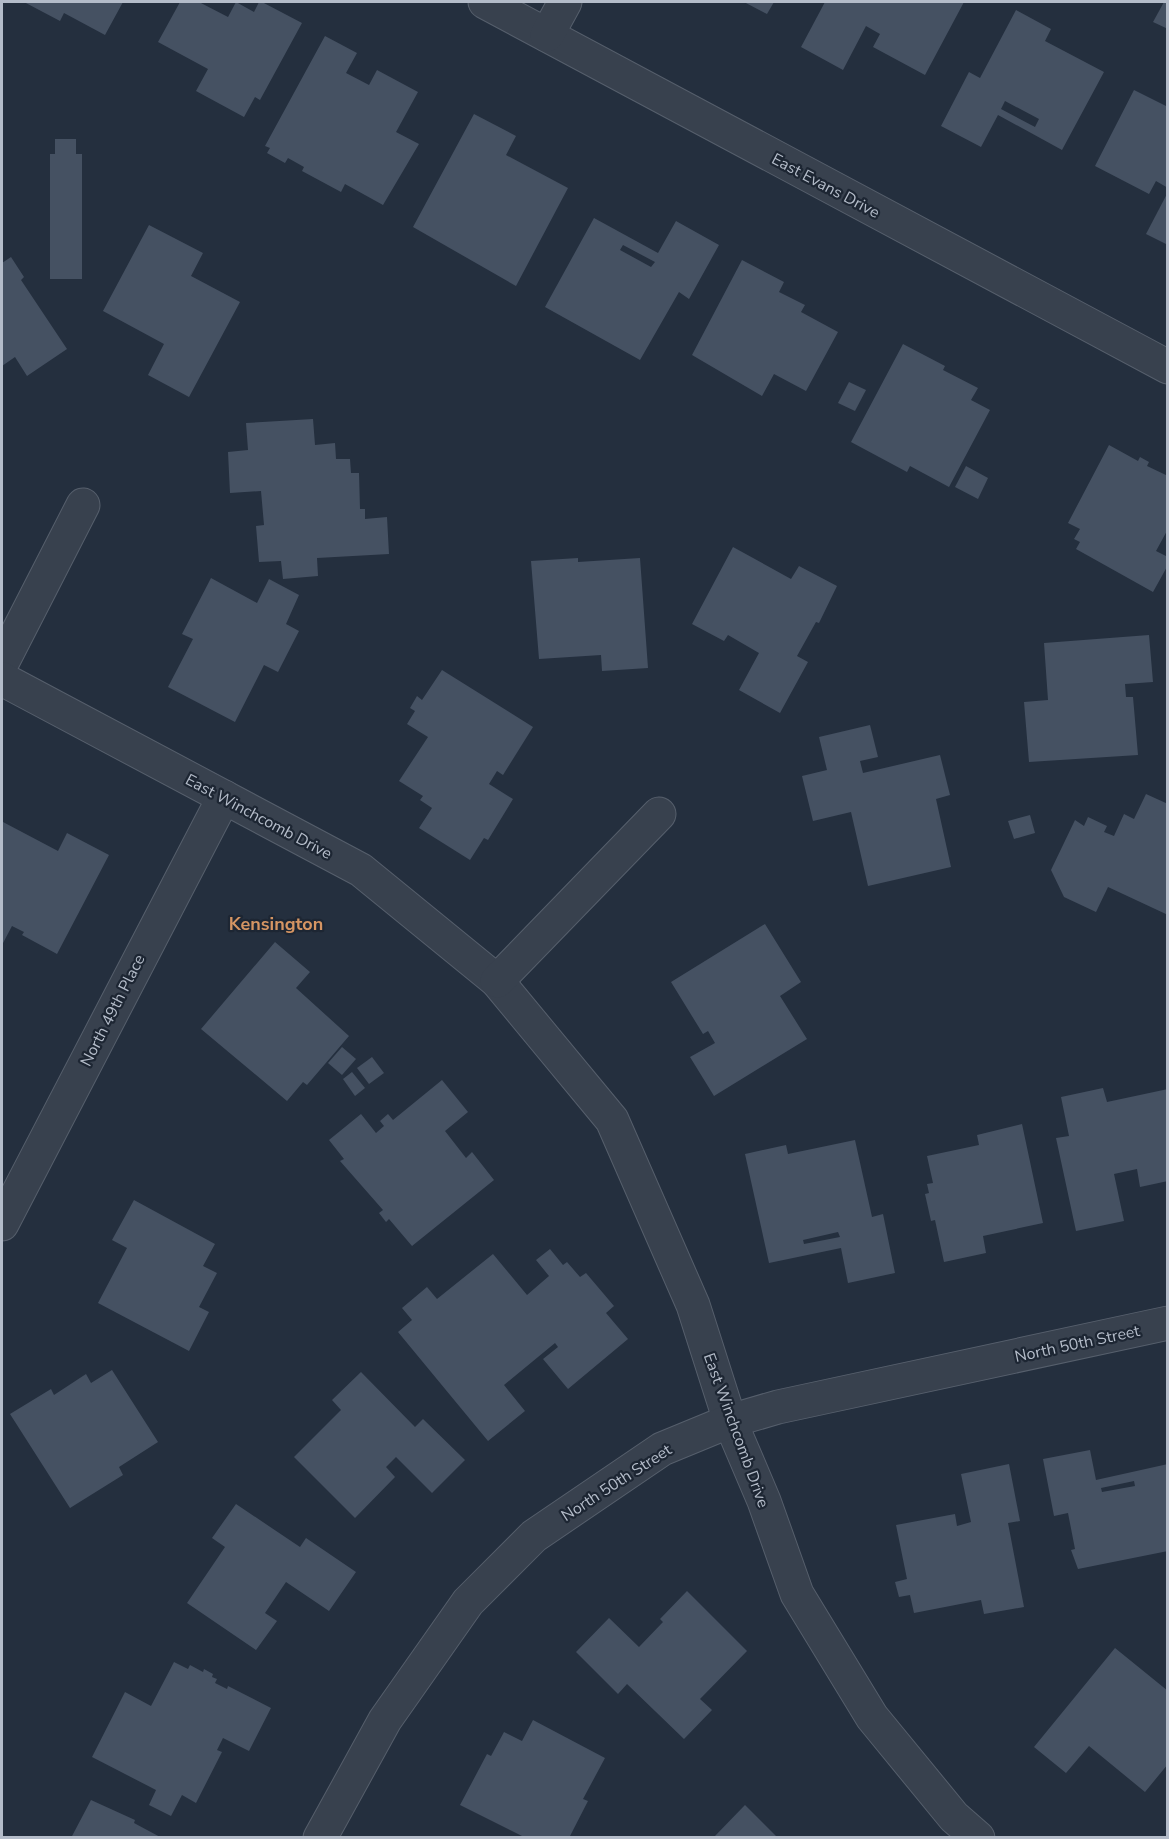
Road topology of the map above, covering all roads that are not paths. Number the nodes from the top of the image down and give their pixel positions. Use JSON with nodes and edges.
{"nodes":[{"id":1,"x":484,"y":2,"type":"edge"},
{"id":2,"x":565,"y":2,"type":"edge"},
{"id":3,"x":547,"y":35,"type":"junction"},
{"id":4,"x":1167,"y":367,"type":"edge"},
{"id":5,"x":83,"y":505,"type":"dead end"},
{"id":6,"x":2,"y":663,"type":"edge"},
{"id":7,"x":2,"y":679,"type":"edge"},
{"id":8,"x":224,"y":797,"type":"junction"},
{"id":9,"x":659,"y":814,"type":"dead end"},
{"id":10,"x":497,"y":981,"type":"junction"},
{"id":11,"x":2,"y":1224,"type":"edge"},
{"id":12,"x":1167,"y":1323,"type":"edge"},
{"id":13,"x":730,"y":1421,"type":"junction"},
{"id":14,"x":320,"y":1838,"type":"edge"},
{"id":15,"x":978,"y":1838,"type":"edge"}],
"edges":[{"from":1,"to":3,"type":"street","name":"East Evans Drive"},
{"from":2,"to":3,"type":"street"},
{"from":3,"to":4,"type":"street","name":"East Evans Drive"},
{"from":5,"to":6,"type":"street"},
{"from":7,"to":8,"type":"street","name":"East Winchcomb Drive"},
{"from":8,"to":10,"type":"street","name":"East Winchcomb Drive"},
{"from":8,"to":11,"type":"street","name":"North 49th Place"},
{"from":9,"to":10,"type":"street"},
{"from":10,"to":13,"type":"street","name":"East Winchcomb Drive"},
{"from":12,"to":13,"type":"street","name":"North 50th Street"},
{"from":13,"to":14,"type":"street","name":"North 50th Street"},
{"from":13,"to":15,"type":"street","name":"East Winchcomb Drive"}]}
